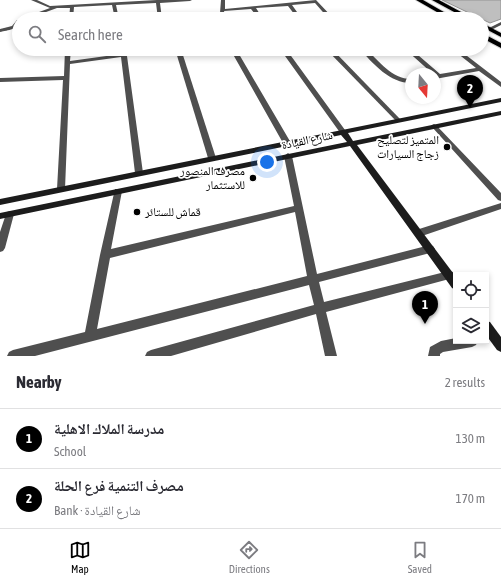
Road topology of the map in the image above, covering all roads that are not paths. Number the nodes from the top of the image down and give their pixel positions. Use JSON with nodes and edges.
{"nodes":[{"id":1,"x":33,"y":0,"type":"edge"},
{"id":2,"x":190,"y":0,"type":"edge"},
{"id":3,"x":223,"y":0,"type":"edge"},
{"id":4,"x":419,"y":0,"type":"edge"},
{"id":5,"x":435,"y":0,"type":"edge"},
{"id":6,"x":315,"y":1,"type":"edge"},
{"id":7,"x":158,"y":2,"type":"junction"},
{"id":8,"x":114,"y":4,"type":"junction"},
{"id":9,"x":289,"y":4,"type":"junction"},
{"id":10,"x":72,"y":6,"type":"junction"},
{"id":11,"x":56,"y":8,"type":"junction"},
{"id":12,"x":253,"y":8,"type":"junction"},
{"id":13,"x":223,"y":10,"type":"joint"},
{"id":14,"x":44,"y":12,"type":"edge"},
{"id":15,"x":72,"y":12,"type":"edge"},
{"id":16,"x":116,"y":12,"type":"edge"},
{"id":17,"x":159,"y":12,"type":"edge"},
{"id":18,"x":256,"y":12,"type":"edge"},
{"id":19,"x":295,"y":12,"type":"edge"},
{"id":20,"x":325,"y":12,"type":"edge"},
{"id":21,"x":439,"y":12,"type":"edge"},
{"id":22,"x":458,"y":12,"type":"edge"},
{"id":23,"x":501,"y":23,"type":"edge"},
{"id":24,"x":12,"y":28,"type":"edge"},
{"id":25,"x":489,"y":29,"type":"joint"},
{"id":26,"x":0,"y":31,"type":"edge"},
{"id":27,"x":501,"y":35,"type":"edge"},
{"id":28,"x":489,"y":39,"type":"edge"},
{"id":29,"x":501,"y":46,"type":"edge"},
{"id":30,"x":68,"y":56,"type":"edge"},
{"id":31,"x":103,"y":56,"type":"edge"},
{"id":32,"x":124,"y":56,"type":"edge"},
{"id":33,"x":180,"y":56,"type":"edge"},
{"id":34,"x":237,"y":56,"type":"edge"},
{"id":35,"x":288,"y":56,"type":"edge"},
{"id":36,"x":338,"y":56,"type":"edge"},
{"id":37,"x":371,"y":56,"type":"edge"},
{"id":38,"x":415,"y":56,"type":"edge"},
{"id":39,"x":464,"y":56,"type":"edge"},
{"id":40,"x":68,"y":63,"type":"junction"},
{"id":41,"x":428,"y":68,"type":"edge"},
{"id":42,"x":480,"y":69,"type":"junction"},
{"id":43,"x":441,"y":76,"type":"edge"},
{"id":44,"x":67,"y":78,"type":"junction"},
{"id":45,"x":0,"y":80,"type":"edge"},
{"id":46,"x":405,"y":82,"type":"edge"},
{"id":47,"x":501,"y":85,"type":"edge"},
{"id":48,"x":501,"y":100,"type":"edge"},
{"id":49,"x":501,"y":113,"type":"edge"},
{"id":50,"x":399,"y":120,"type":"junction"},
{"id":51,"x":434,"y":126,"type":"junction"},
{"id":52,"x":343,"y":132,"type":"junction"},
{"id":53,"x":287,"y":143,"type":"junction"},
{"id":54,"x":352,"y":143,"type":"junction"},
{"id":55,"x":288,"y":156,"type":"junction"},
{"id":56,"x":212,"y":158,"type":"junction"},
{"id":57,"x":139,"y":173,"type":"junction"},
{"id":58,"x":61,"y":189,"type":"junction"},
{"id":59,"x":118,"y":191,"type":"junction"},
{"id":60,"x":501,"y":198,"type":"edge"},
{"id":61,"x":0,"y":202,"type":"edge"},
{"id":62,"x":501,"y":206,"type":"edge"},
{"id":63,"x":298,"y":208,"type":"junction"},
{"id":64,"x":10,"y":214,"type":"junction"},
{"id":65,"x":0,"y":216,"type":"edge"},
{"id":66,"x":420,"y":233,"type":"junction"},
{"id":67,"x":0,"y":248,"type":"edge"},
{"id":68,"x":430,"y":249,"type":"junction"},
{"id":69,"x":105,"y":255,"type":"junction"},
{"id":70,"x":449,"y":275,"type":"junction"},
{"id":71,"x":313,"y":279,"type":"junction"},
{"id":72,"x":453,"y":281,"type":"edge"},
{"id":73,"x":320,"y":308,"type":"junction"},
{"id":74,"x":90,"y":336,"type":"junction"},
{"id":75,"x":490,"y":338,"type":"edge"},
{"id":76,"x":456,"y":344,"type":"edge"},
{"id":77,"x":501,"y":346,"type":"edge"},
{"id":78,"x":13,"y":356,"type":"edge"},
{"id":79,"x":151,"y":356,"type":"edge"},
{"id":80,"x":331,"y":356,"type":"edge"},
{"id":81,"x":434,"y":356,"type":"edge"}],
"edges":[{"from":1,"to":11,"type":"street"},
{"from":2,"to":7,"type":"street"},
{"from":3,"to":13,"type":"street"},
{"from":4,"to":21,"type":"main road"},
{"from":5,"to":22,"type":"main road"},
{"from":6,"to":9,"type":"street"},
{"from":6,"to":20,"type":"street"},
{"from":7,"to":8,"type":"street"},
{"from":7,"to":17,"type":"street"},
{"from":8,"to":10,"type":"street"},
{"from":8,"to":16,"type":"street"},
{"from":9,"to":12,"type":"street"},
{"from":9,"to":19,"type":"street"},
{"from":10,"to":11,"type":"street"},
{"from":10,"to":15,"type":"street"},
{"from":11,"to":14,"type":"street"},
{"from":12,"to":13,"type":"street"},
{"from":12,"to":18,"type":"street"},
{"from":23,"to":25,"type":"street"},
{"from":24,"to":26,"type":"street"},
{"from":25,"to":27,"type":"main road"},
{"from":28,"to":29,"type":"main road"},
{"from":30,"to":40,"type":"street"},
{"from":31,"to":40,"type":"street"},
{"from":32,"to":57,"type":"street"},
{"from":33,"to":56,"type":"street"},
{"from":34,"to":53,"type":"street"},
{"from":35,"to":52,"type":"street"},
{"from":36,"to":50,"type":"street"},
{"from":37,"to":46,"type":"street"},
{"from":38,"to":41,"type":"street"},
{"from":39,"to":42,"type":"street"},
{"from":40,"to":44,"type":"street"},
{"from":42,"to":43,"type":"street"},
{"from":42,"to":47,"type":"street"},
{"from":44,"to":45,"type":"street"},
{"from":44,"to":58,"type":"street"},
{"from":48,"to":50,"type":"street","name":"شارع القيادة"},
{"from":49,"to":51,"type":"street","name":"شارع القيادة"},
{"from":50,"to":52,"type":"street","name":"شارع القيادة"},
{"from":51,"to":54,"type":"street","name":"شارع القيادة"},
{"from":51,"to":60,"type":"street"},
{"from":52,"to":53,"type":"street","name":"شارع القيادة"},
{"from":52,"to":54,"type":"street"},
{"from":53,"to":56,"type":"street","name":"شارع القيادة"},
{"from":54,"to":55,"type":"street","name":"شارع القيادة"},
{"from":54,"to":66,"type":"street"},
{"from":55,"to":59,"type":"street","name":"شارع القيادة"},
{"from":55,"to":63,"type":"street"},
{"from":56,"to":57,"type":"street","name":"شارع القيادة"},
{"from":57,"to":58,"type":"street","name":"شارع القيادة"},
{"from":58,"to":61,"type":"street","name":"شارع القيادة"},
{"from":59,"to":64,"type":"street","name":"شارع القيادة"},
{"from":59,"to":69,"type":"street"},
{"from":62,"to":66,"type":"street"},
{"from":63,"to":69,"type":"street"},
{"from":63,"to":71,"type":"street"},
{"from":64,"to":65,"type":"street","name":"شارع القيادة"},
{"from":64,"to":67,"type":"street"},
{"from":66,"to":68,"type":"street"},
{"from":68,"to":70,"type":"street"},
{"from":68,"to":71,"type":"street"},
{"from":69,"to":74,"type":"street"},
{"from":70,"to":72,"type":"street"},
{"from":70,"to":73,"type":"street"},
{"from":71,"to":73,"type":"street"},
{"from":71,"to":74,"type":"street"},
{"from":73,"to":79,"type":"street"},
{"from":73,"to":80,"type":"street"},
{"from":74,"to":78,"type":"street"},
{"from":75,"to":77,"type":"street"},
{"from":76,"to":81,"type":"street"}]}
